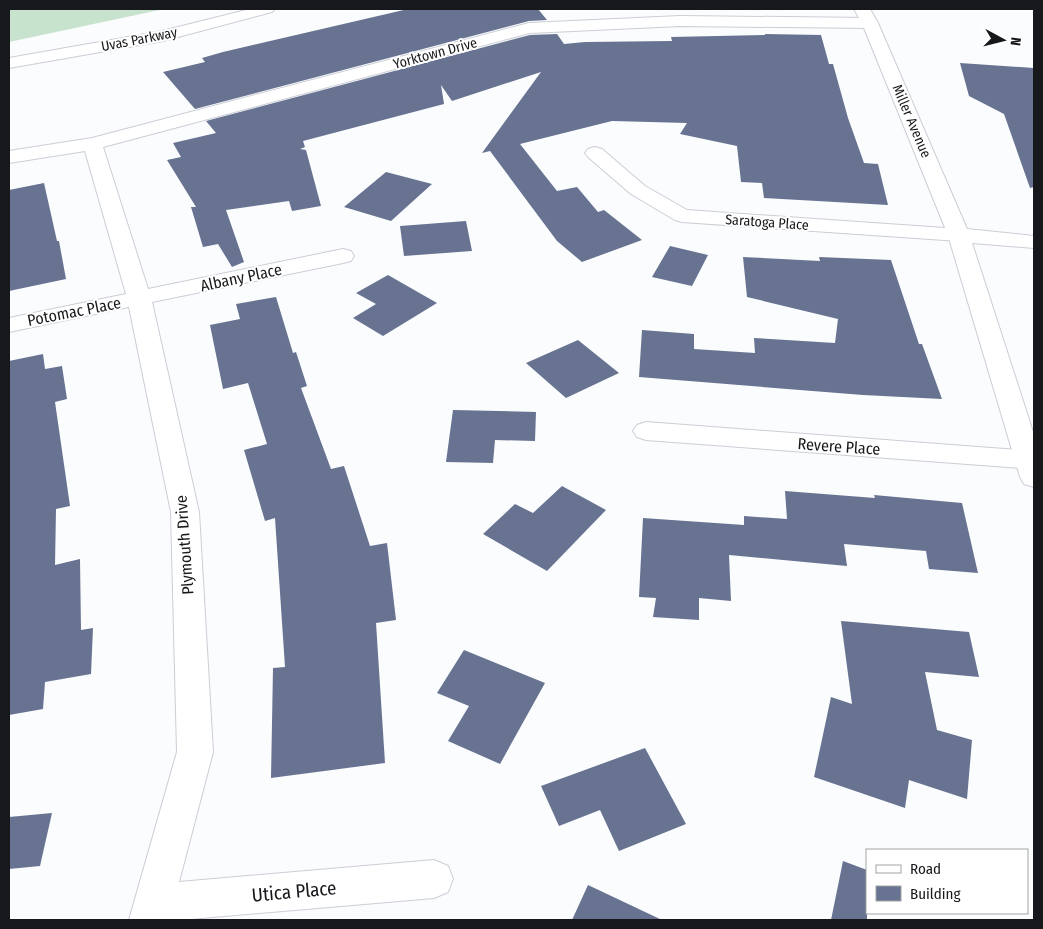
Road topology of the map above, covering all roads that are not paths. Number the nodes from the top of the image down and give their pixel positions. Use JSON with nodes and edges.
{"nodes":[{"id":1,"x":267,"y":9,"type":"edge"},
{"id":2,"x":676,"y":15,"type":"edge"},
{"id":3,"x":866,"y":16,"type":"edge"},
{"id":4,"x":9,"y":63,"type":"edge"},
{"id":5,"x":93,"y":144,"type":"junction"},
{"id":6,"x":595,"y":153,"type":"dead end"},
{"id":7,"x":9,"y":157,"type":"edge"},
{"id":8,"x":959,"y":235,"type":"junction"},
{"id":9,"x":1034,"y":242,"type":"edge"},
{"id":10,"x":344,"y":256,"type":"dead end"},
{"id":11,"x":139,"y":298,"type":"junction"},
{"id":12,"x":9,"y":324,"type":"edge"},
{"id":13,"x":646,"y":431,"type":"dead end"},
{"id":14,"x":1033,"y":469,"type":"edge"},
{"id":15,"x":434,"y":878,"type":"dead end"},
{"id":16,"x":152,"y":911,"type":"edge"}],
"edges":[{"from":1,"to":4,"type":"street","name":"Uvas Parkway"},
{"from":2,"to":3,"type":"street","name":"Yorktown Drive"},
{"from":2,"to":5,"type":"street","name":"Yorktown Drive"},
{"from":3,"to":8,"type":"street","name":"Miller Avenue"},
{"from":5,"to":7,"type":"street","name":"Yorktown Drive"},
{"from":5,"to":11,"type":"street","name":"Plymouth Drive"},
{"from":6,"to":8,"type":"street","name":"Saratoga Place"},
{"from":8,"to":9,"type":"street"},
{"from":8,"to":14,"type":"street","name":"Miller Avenue"},
{"from":10,"to":11,"type":"street","name":"Albany Place"},
{"from":11,"to":12,"type":"street","name":"Potomac Place"},
{"from":11,"to":16,"type":"street","name":"Plymouth Drive"},
{"from":13,"to":14,"type":"street","name":"Revere Place"},
{"from":15,"to":16,"type":"street","name":"Utica Place"}]}
